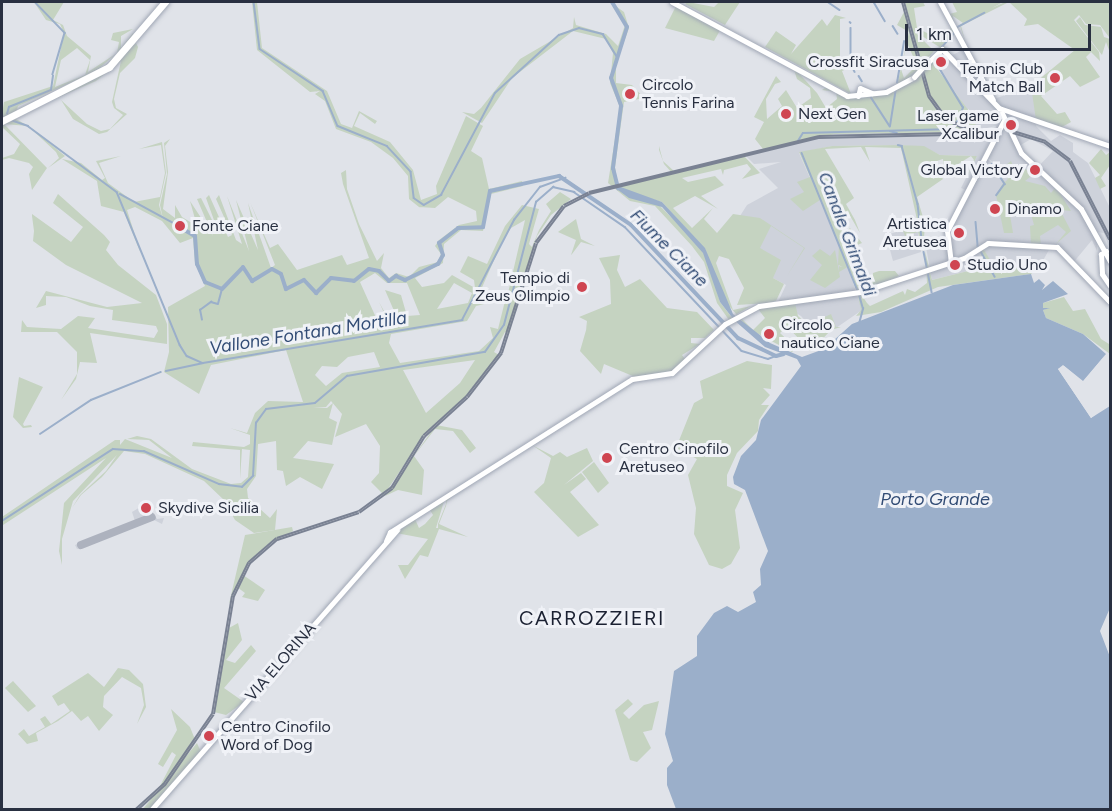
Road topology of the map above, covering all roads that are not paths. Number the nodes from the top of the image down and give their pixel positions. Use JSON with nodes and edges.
{"nodes":[{"id":1,"x":164,"y":2,"type":"edge"},
{"id":2,"x":675,"y":2,"type":"edge"},
{"id":3,"x":942,"y":4,"type":"edge"},
{"id":4,"x":982,"y":81,"type":"junction"},
{"id":5,"x":979,"y":90,"type":"junction"},
{"id":6,"x":998,"y":112,"type":"junction"},
{"id":7,"x":2,"y":119,"type":"edge"},
{"id":8,"x":1110,"y":145,"type":"edge"},
{"id":9,"x":1105,"y":250,"type":"junction"},
{"id":10,"x":952,"y":261,"type":"junction"},
{"id":11,"x":1110,"y":261,"type":"edge"},
{"id":12,"x":1110,"y":286,"type":"edge"},
{"id":13,"x":1110,"y":302,"type":"edge"},
{"id":14,"x":151,"y":810,"type":"edge"}],
"edges":[{"from":1,"to":7,"type":"highway"},
{"from":2,"to":5,"type":"main road","bridge":true},
{"from":3,"to":4,"type":"main road"},
{"from":4,"to":6,"type":"main road"},
{"from":4,"to":6,"type":"main road"},
{"from":5,"to":6,"type":"main road"},
{"from":5,"to":6,"type":"main road"},
{"from":6,"to":8,"type":"main road"},
{"from":6,"to":9,"type":"main road"},
{"from":6,"to":10,"type":"main road"},
{"from":9,"to":11,"type":"main road"},
{"from":9,"to":12,"type":"main road"},
{"from":10,"to":13,"type":"main road"},
{"from":10,"to":14,"type":"main road","name":"VIA ELORINA"}]}
